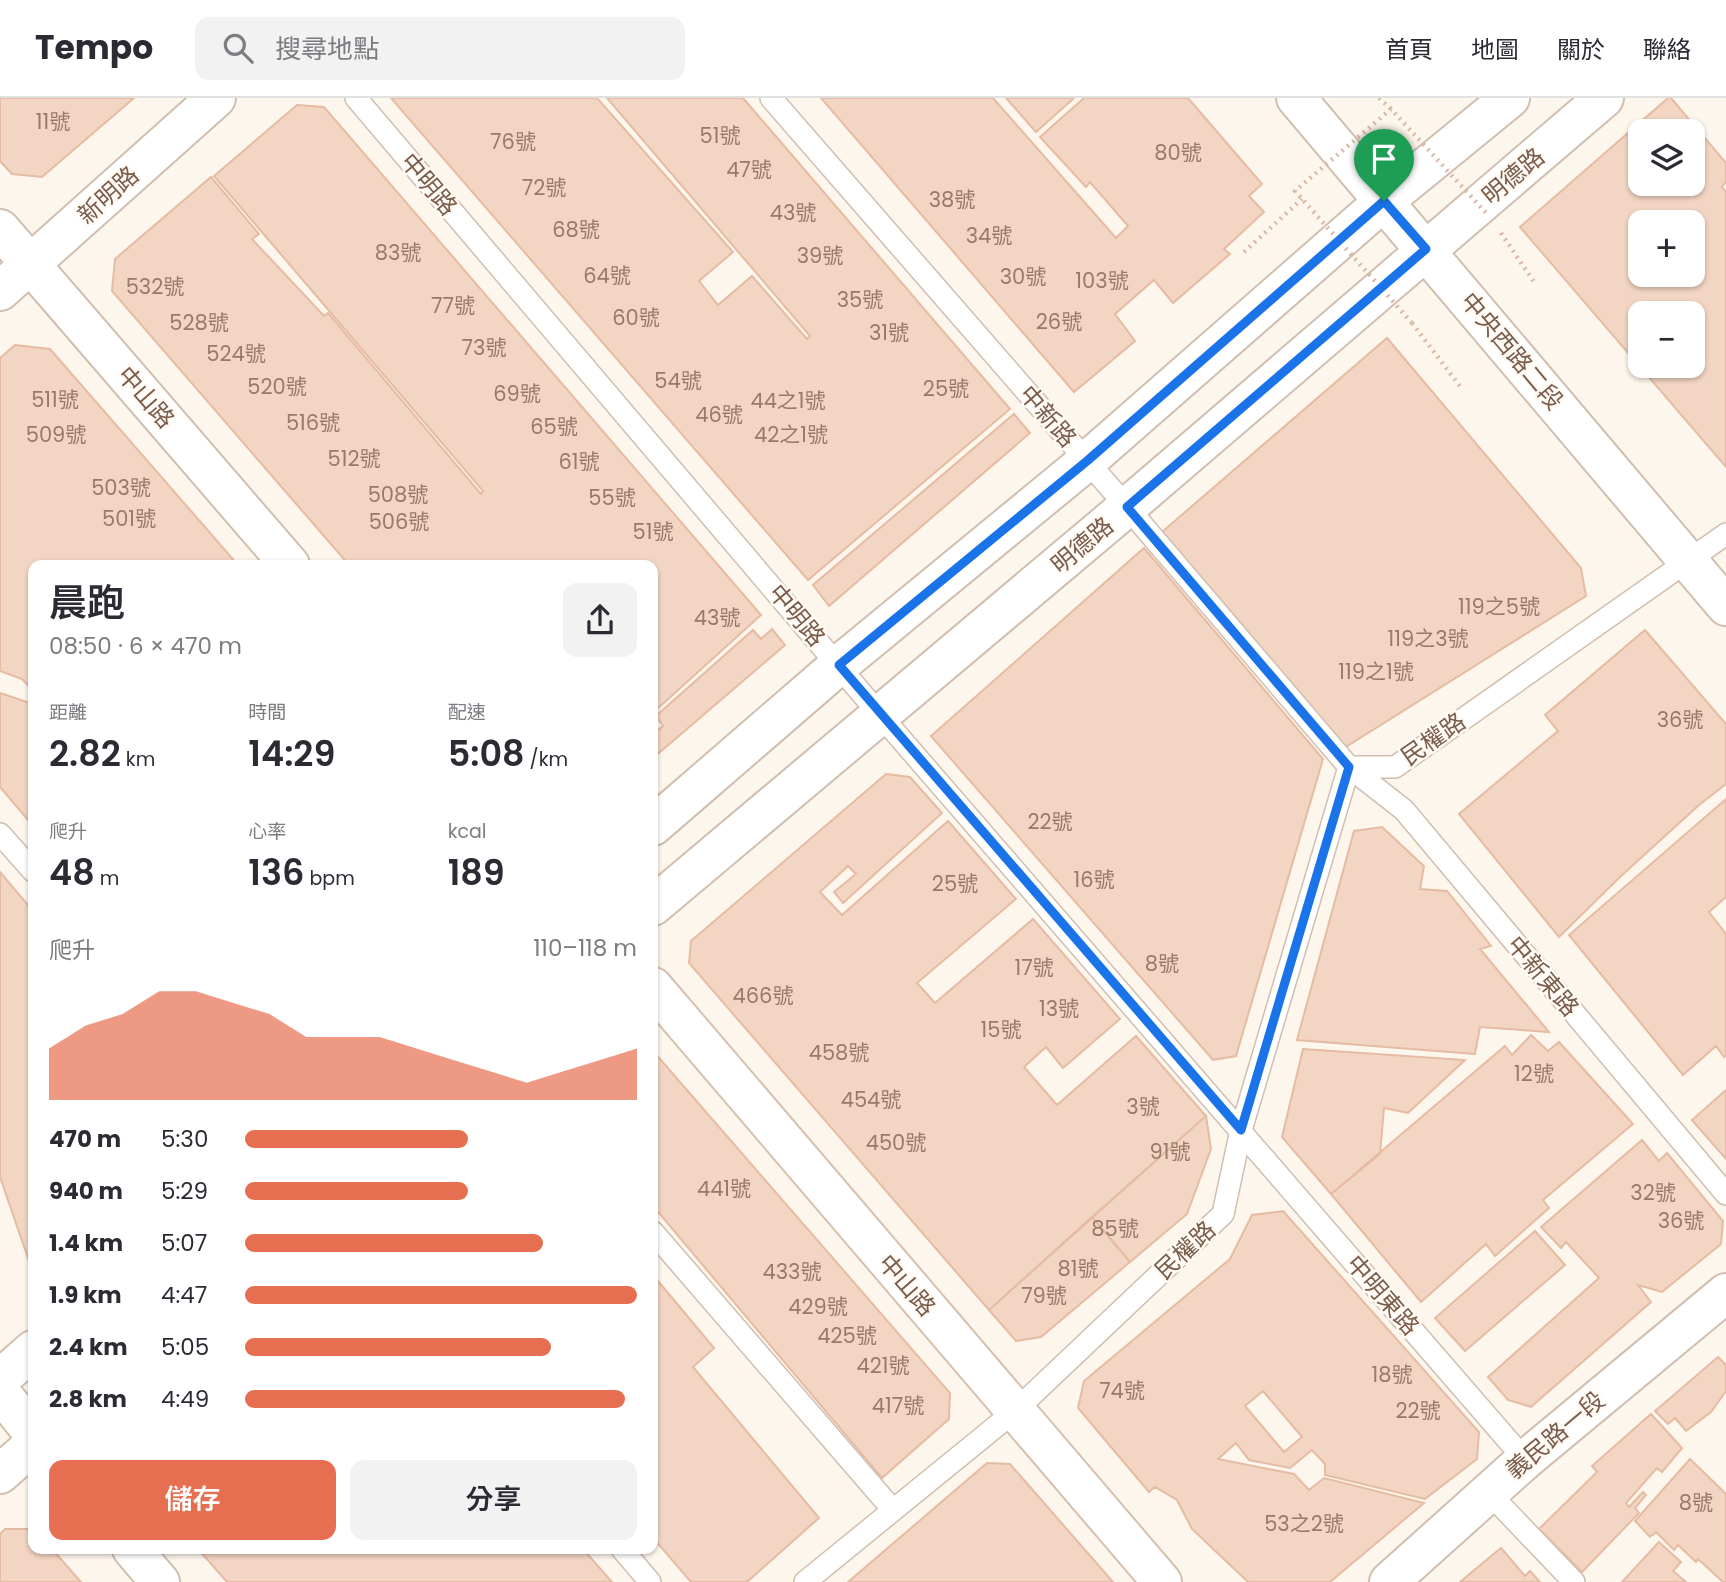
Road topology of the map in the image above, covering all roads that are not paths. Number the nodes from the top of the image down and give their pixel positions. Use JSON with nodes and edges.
{"nodes":[{"id":1,"x":216,"y":98,"type":"edge"},
{"id":2,"x":356,"y":98,"type":"edge"},
{"id":3,"x":771,"y":98,"type":"edge"},
{"id":4,"x":1296,"y":98,"type":"edge"},
{"id":5,"x":1510,"y":98,"type":"edge"},
{"id":6,"x":1604,"y":98,"type":"edge"},
{"id":7,"x":1384,"y":201,"type":"junction"},
{"id":8,"x":0,"y":229,"type":"edge"},
{"id":9,"x":1426,"y":249,"type":"junction"},
{"id":10,"x":31,"y":263,"type":"junction"},
{"id":11,"x":0,"y":292,"type":"edge"},
{"id":12,"x":1087,"y":461,"type":"junction"},
{"id":13,"x":1127,"y":507,"type":"junction"},
{"id":14,"x":1726,"y":534,"type":"edge"},
{"id":15,"x":286,"y":560,"type":"edge"},
{"id":16,"x":1687,"y":561,"type":"junction"},
{"id":17,"x":1726,"y":606,"type":"edge"},
{"id":18,"x":839,"y":665,"type":"junction"},
{"id":19,"x":881,"y":716,"type":"junction"},
{"id":20,"x":1349,"y":767,"type":"junction"},
{"id":21,"x":658,"y":822,"type":"edge"},
{"id":22,"x":0,"y":834,"type":"edge"},
{"id":23,"x":28,"y":865,"type":"edge"},
{"id":24,"x":658,"y":902,"type":"edge"},
{"id":25,"x":658,"y":993,"type":"edge"},
{"id":26,"x":1241,"y":1130,"type":"junction"},
{"id":27,"x":1726,"y":1195,"type":"edge"},
{"id":28,"x":658,"y":1239,"type":"edge"},
{"id":29,"x":1726,"y":1293,"type":"edge"},
{"id":30,"x":28,"y":1354,"type":"edge"},
{"id":31,"x":0,"y":1379,"type":"edge"},
{"id":32,"x":0,"y":1392,"type":"edge"},
{"id":33,"x":1015,"y":1411,"type":"junction"},
{"id":34,"x":28,"y":1427,"type":"edge"},
{"id":35,"x":28,"y":1449,"type":"edge"},
{"id":36,"x":1525,"y":1460,"type":"junction"},
{"id":37,"x":0,"y":1474,"type":"edge"},
{"id":38,"x":1488,"y":1492,"type":"junction"},
{"id":39,"x":893,"y":1510,"type":"junction"},
{"id":40,"x":136,"y":1554,"type":"edge"},
{"id":41,"x":626,"y":1554,"type":"edge"},
{"id":42,"x":160,"y":1582,"type":"edge"},
{"id":43,"x":650,"y":1582,"type":"edge"},
{"id":44,"x":805,"y":1582,"type":"edge"},
{"id":45,"x":1163,"y":1582,"type":"edge"},
{"id":46,"x":1389,"y":1582,"type":"edge"},
{"id":47,"x":1574,"y":1582,"type":"edge"}],
"edges":[{"from":1,"to":10,"type":"street","name":"新明路"},
{"from":2,"to":18,"type":"lane","name":"中明路"},
{"from":3,"to":12,"type":"lane","name":"中新路"},
{"from":4,"to":7,"type":"street","name":"中央西路二段"},
{"from":5,"to":7,"type":"street"},
{"from":6,"to":9,"type":"street","name":"明德路"},
{"from":7,"to":9,"type":"street","name":"中央西路二段"},
{"from":7,"to":12,"type":"street"},
{"from":8,"to":10,"type":"street","name":"中山路"},
{"from":9,"to":13,"type":"street","name":"明德路"},
{"from":9,"to":16,"type":"street","name":"中央西路二段"},
{"from":10,"to":11,"type":"street","name":"新明路"},
{"from":10,"to":15,"type":"street","name":"中山路"},
{"from":12,"to":13,"type":"lane","name":"中新路"},
{"from":12,"to":18,"type":"street"},
{"from":13,"to":19,"type":"street","name":"明德路"},
{"from":13,"to":20,"type":"lane","name":"中新路"},
{"from":14,"to":16,"type":"lane","name":"民權路"},
{"from":16,"to":17,"type":"street","name":"中央西路二段"},
{"from":16,"to":20,"type":"lane","name":"民權路"},
{"from":18,"to":19,"type":"lane","name":"中明路"},
{"from":18,"to":21,"type":"street"},
{"from":19,"to":24,"type":"street","name":"明德路"},
{"from":19,"to":26,"type":"lane","name":"中明路"},
{"from":20,"to":26,"type":"lane","name":"民權路"},
{"from":20,"to":27,"type":"lane","name":"中新東路"},
{"from":22,"to":23,"type":"lane"},
{"from":25,"to":33,"type":"street","name":"中山路"},
{"from":26,"to":33,"type":"lane","name":"民權路"},
{"from":26,"to":36,"type":"lane","name":"中明東路"},
{"from":28,"to":39,"type":"lane"},
{"from":29,"to":36,"type":"street","name":"義民路一段"},
{"from":30,"to":31,"type":"street"},
{"from":32,"to":34,"type":"street"},
{"from":33,"to":39,"type":"lane","name":"民權路"},
{"from":33,"to":45,"type":"street","name":"中山路"},
{"from":35,"to":37,"type":"street"},
{"from":36,"to":38,"type":"street","name":"義民路一段"},
{"from":38,"to":46,"type":"street","name":"義民路一段"},
{"from":38,"to":47,"type":"lane"},
{"from":39,"to":44,"type":"lane","name":"民權路"},
{"from":40,"to":42,"type":"street"},
{"from":41,"to":43,"type":"lane"}]}
